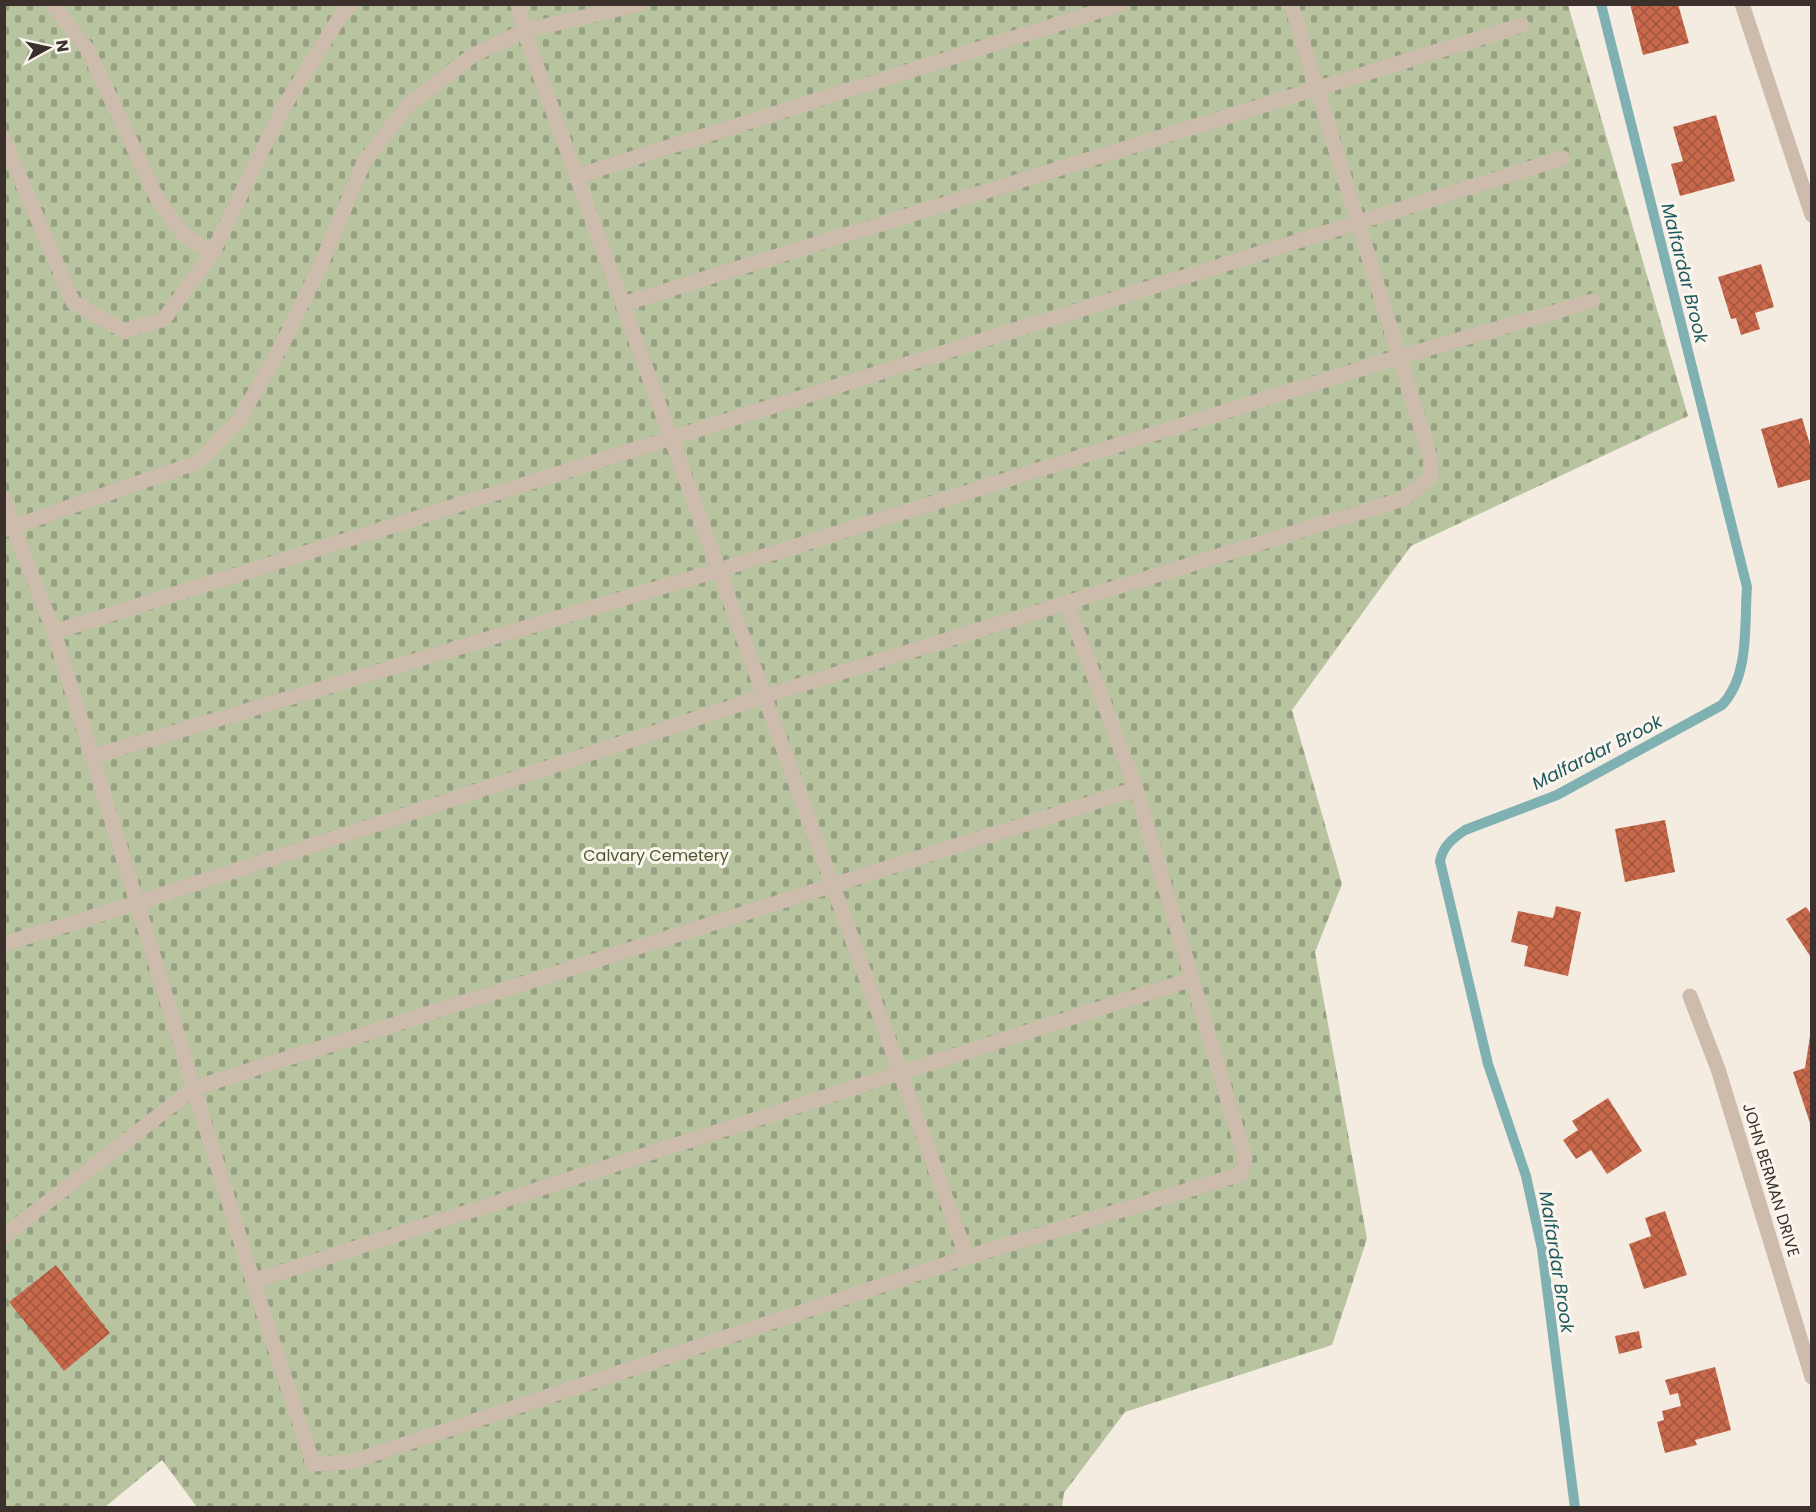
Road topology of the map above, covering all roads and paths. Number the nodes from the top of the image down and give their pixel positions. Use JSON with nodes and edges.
{"nodes":[{"id":1,"x":52,"y":4,"type":"edge"},
{"id":2,"x":351,"y":4,"type":"edge"},
{"id":3,"x":518,"y":4,"type":"edge"},
{"id":4,"x":640,"y":4,"type":"edge"},
{"id":5,"x":1122,"y":4,"type":"edge"},
{"id":6,"x":1291,"y":4,"type":"edge"},
{"id":7,"x":1742,"y":4,"type":"edge"},
{"id":8,"x":1522,"y":25,"type":"dead end"},
{"id":9,"x":524,"y":31,"type":"junction"},
{"id":10,"x":1317,"y":89,"type":"junction"},
{"id":11,"x":4,"y":141,"type":"edge"},
{"id":12,"x":1563,"y":158,"type":"dead end"},
{"id":13,"x":577,"y":176,"type":"junction"},
{"id":14,"x":1812,"y":216,"type":"edge"},
{"id":15,"x":1358,"y":222,"type":"junction"},
{"id":16,"x":212,"y":254,"type":"junction"},
{"id":17,"x":1593,"y":301,"type":"dead end"},
{"id":18,"x":623,"y":304,"type":"junction"},
{"id":19,"x":1399,"y":357,"type":"junction"},
{"id":20,"x":672,"y":438,"type":"junction"},
{"id":21,"x":4,"y":498,"type":"edge"},
{"id":22,"x":9,"y":528,"type":"edge"},
{"id":23,"x":719,"y":570,"type":"junction"},
{"id":24,"x":1067,"y":604,"type":"junction"},
{"id":25,"x":54,"y":632,"type":"junction"},
{"id":26,"x":765,"y":696,"type":"junction"},
{"id":27,"x":91,"y":757,"type":"junction"},
{"id":28,"x":1136,"y":789,"type":"junction"},
{"id":29,"x":833,"y":885,"type":"junction"},
{"id":30,"x":137,"y":903,"type":"junction"},
{"id":31,"x":4,"y":944,"type":"edge"},
{"id":32,"x":1192,"y":979,"type":"junction"},
{"id":33,"x":1690,"y":996,"type":"dead end"},
{"id":34,"x":901,"y":1073,"type":"junction"},
{"id":35,"x":194,"y":1088,"type":"junction"},
{"id":36,"x":4,"y":1236,"type":"edge"},
{"id":37,"x":967,"y":1257,"type":"junction"},
{"id":38,"x":253,"y":1281,"type":"junction"},
{"id":39,"x":1812,"y":1377,"type":"edge"}],
"edges":[{"from":1,"to":16,"type":"street"},
{"from":2,"to":16,"type":"street"},
{"from":3,"to":9,"type":"street"},
{"from":4,"to":9,"type":"street"},
{"from":5,"to":13,"type":"street"},
{"from":6,"to":10,"type":"street"},
{"from":7,"to":14,"type":"street"},
{"from":8,"to":10,"type":"street"},
{"from":9,"to":13,"type":"street"},
{"from":9,"to":22,"type":"street"},
{"from":10,"to":15,"type":"street"},
{"from":10,"to":18,"type":"street"},
{"from":11,"to":16,"type":"street"},
{"from":12,"to":15,"type":"street"},
{"from":13,"to":18,"type":"street"},
{"from":15,"to":19,"type":"street"},
{"from":15,"to":20,"type":"street"},
{"from":17,"to":19,"type":"street"},
{"from":18,"to":20,"type":"street"},
{"from":19,"to":23,"type":"street"},
{"from":19,"to":24,"type":"street"},
{"from":20,"to":23,"type":"street"},
{"from":20,"to":25,"type":"street"},
{"from":21,"to":22,"type":"street"},
{"from":22,"to":25,"type":"street"},
{"from":23,"to":26,"type":"street"},
{"from":23,"to":27,"type":"street"},
{"from":24,"to":26,"type":"street"},
{"from":24,"to":28,"type":"street"},
{"from":25,"to":27,"type":"street"},
{"from":26,"to":29,"type":"street"},
{"from":26,"to":30,"type":"street"},
{"from":27,"to":30,"type":"street"},
{"from":28,"to":29,"type":"street"},
{"from":28,"to":32,"type":"street"},
{"from":29,"to":34,"type":"street"},
{"from":29,"to":35,"type":"street"},
{"from":30,"to":31,"type":"street"},
{"from":30,"to":35,"type":"street"},
{"from":32,"to":34,"type":"street"},
{"from":32,"to":37,"type":"street"},
{"from":33,"to":39,"type":"street","name":"JOHN BERMAN DRIVE"},
{"from":34,"to":37,"type":"street"},
{"from":34,"to":38,"type":"street"},
{"from":35,"to":36,"type":"street"},
{"from":35,"to":38,"type":"street"},
{"from":37,"to":38,"type":"street"}]}
